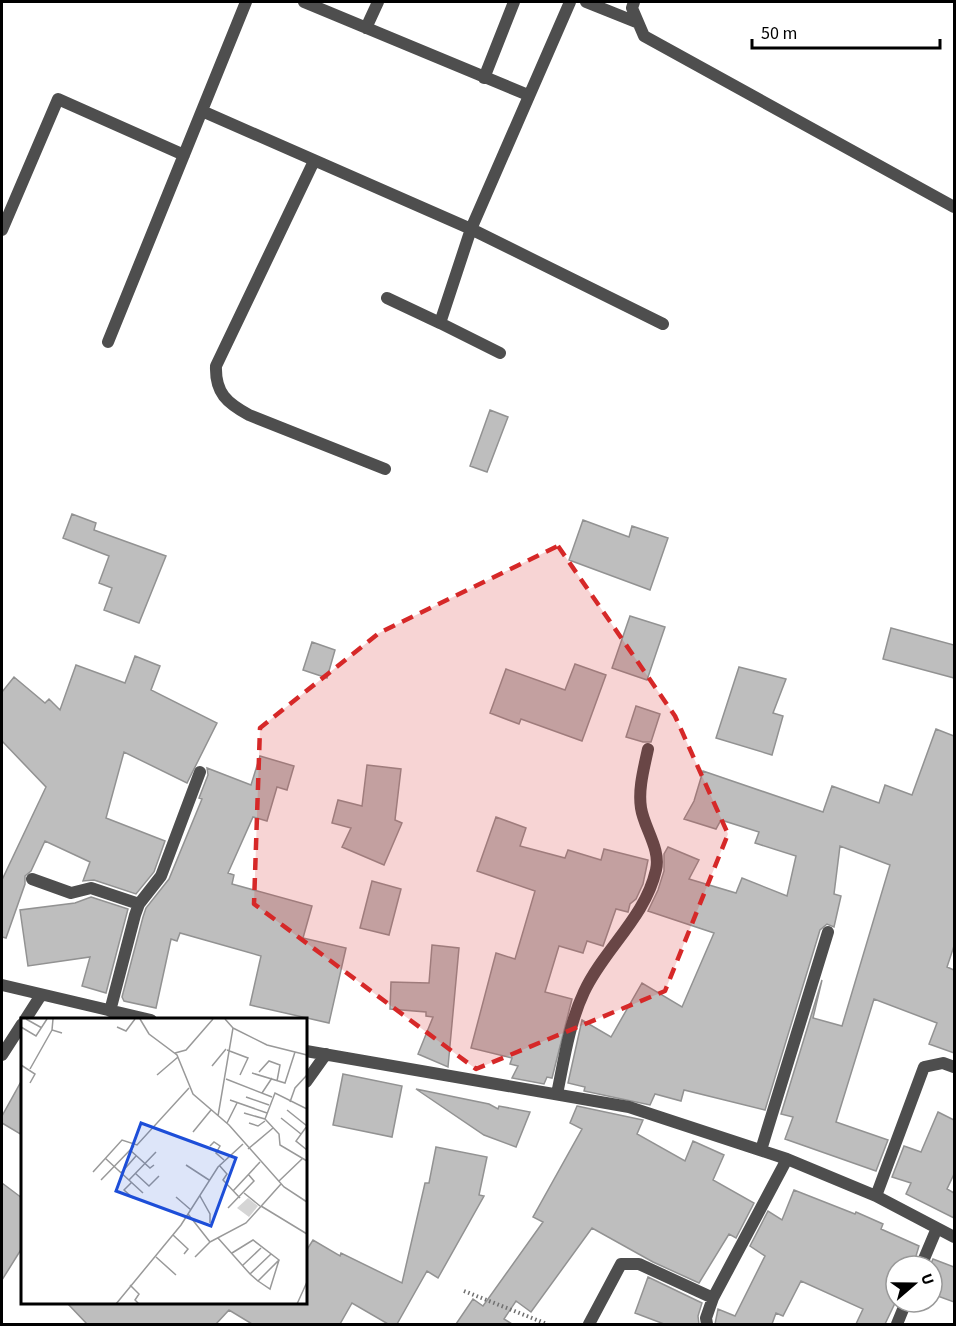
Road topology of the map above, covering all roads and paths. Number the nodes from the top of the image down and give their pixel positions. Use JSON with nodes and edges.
{"nodes":[{"id":1,"x":246,"y":2,"type":"edge"},
{"id":2,"x":304,"y":2,"type":"edge"},
{"id":3,"x":378,"y":2,"type":"edge"},
{"id":4,"x":514,"y":2,"type":"edge"},
{"id":5,"x":570,"y":2,"type":"edge"},
{"id":6,"x":586,"y":2,"type":"edge"},
{"id":7,"x":634,"y":2,"type":"edge"},
{"id":8,"x":636,"y":22,"type":"junction"},
{"id":9,"x":366,"y":28,"type":"junction"},
{"id":10,"x":484,"y":78,"type":"junction"},
{"id":11,"x":528,"y":95,"type":"junction"},
{"id":12,"x":202,"y":111,"type":"junction"},
{"id":13,"x":184,"y":155,"type":"junction"},
{"id":14,"x":314,"y":161,"type":"junction"},
{"id":15,"x":954,"y":207,"type":"edge"},
{"id":16,"x":471,"y":229,"type":"junction"},
{"id":17,"x":2,"y":230,"type":"edge"},
{"id":18,"x":387,"y":298,"type":"dead end"},
{"id":19,"x":440,"y":323,"type":"junction"},
{"id":20,"x":663,"y":324,"type":"dead end"},
{"id":21,"x":108,"y":342,"type":"dead end"},
{"id":22,"x":500,"y":353,"type":"dead end"},
{"id":23,"x":385,"y":469,"type":"dead end"},
{"id":24,"x":648,"y":749,"type":"dead end"},
{"id":25,"x":200,"y":772,"type":"dead end"},
{"id":26,"x":32,"y":879,"type":"dead end"},
{"id":27,"x":139,"y":904,"type":"junction"},
{"id":28,"x":828,"y":932,"type":"dead end"},
{"id":29,"x":2,"y":985,"type":"edge"},
{"id":30,"x":41,"y":995,"type":"junction"},
{"id":31,"x":110,"y":1011,"type":"junction"},
{"id":32,"x":26,"y":1018,"type":"edge"},
{"id":33,"x":142,"y":1018,"type":"edge"},
{"id":34,"x":21,"y":1026,"type":"edge"},
{"id":35,"x":308,"y":1051,"type":"edge"},
{"id":36,"x":326,"y":1054,"type":"junction"},
{"id":37,"x":2,"y":1055,"type":"edge"},
{"id":38,"x":954,"y":1067,"type":"edge"},
{"id":39,"x":308,"y":1079,"type":"edge"},
{"id":40,"x":557,"y":1094,"type":"junction"},
{"id":41,"x":762,"y":1150,"type":"junction"},
{"id":42,"x":787,"y":1159,"type":"junction"},
{"id":43,"x":876,"y":1196,"type":"junction"},
{"id":44,"x":937,"y":1228,"type":"junction"},
{"id":45,"x":954,"y":1237,"type":"edge"},
{"id":46,"x":926,"y":1254,"type":"edge"},
{"id":47,"x":464,"y":1291,"type":"dead end"},
{"id":48,"x":713,"y":1298,"type":"junction"},
{"id":49,"x":547,"y":1324,"type":"edge"},
{"id":50,"x":589,"y":1324,"type":"edge"},
{"id":51,"x":707,"y":1324,"type":"edge"}],
"edges":[{"from":1,"to":12,"type":"street"},
{"from":2,"to":9,"type":"street"},
{"from":3,"to":9,"type":"street"},
{"from":4,"to":10,"type":"street"},
{"from":5,"to":11,"type":"street"},
{"from":6,"to":8,"type":"street"},
{"from":7,"to":8,"type":"street"},
{"from":8,"to":15,"type":"street"},
{"from":9,"to":10,"type":"street"},
{"from":10,"to":11,"type":"street"},
{"from":11,"to":16,"type":"street"},
{"from":12,"to":13,"type":"street"},
{"from":12,"to":14,"type":"street"},
{"from":13,"to":17,"type":"street"},
{"from":13,"to":21,"type":"street"},
{"from":14,"to":16,"type":"street"},
{"from":14,"to":23,"type":"street"},
{"from":16,"to":19,"type":"street"},
{"from":16,"to":20,"type":"street"},
{"from":18,"to":19,"type":"street"},
{"from":19,"to":22,"type":"street"},
{"from":24,"to":40,"type":"street"},
{"from":25,"to":27,"type":"street"},
{"from":26,"to":27,"type":"street"},
{"from":27,"to":31,"type":"street"},
{"from":28,"to":41,"type":"street"},
{"from":29,"to":30,"type":"street"},
{"from":30,"to":31,"type":"street"},
{"from":30,"to":32,"type":"street"},
{"from":31,"to":33,"type":"street"},
{"from":34,"to":37,"type":"street"},
{"from":35,"to":36,"type":"street"},
{"from":36,"to":39,"type":"street"},
{"from":36,"to":40,"type":"street"},
{"from":38,"to":43,"type":"street"},
{"from":40,"to":41,"type":"street"},
{"from":41,"to":42,"type":"street"},
{"from":42,"to":43,"type":"street"},
{"from":42,"to":48,"type":"street"},
{"from":43,"to":44,"type":"street"},
{"from":44,"to":45,"type":"street"},
{"from":44,"to":46,"type":"street"},
{"from":47,"to":49,"type":"path"},
{"from":48,"to":50,"type":"street"},
{"from":48,"to":51,"type":"street"}]}
